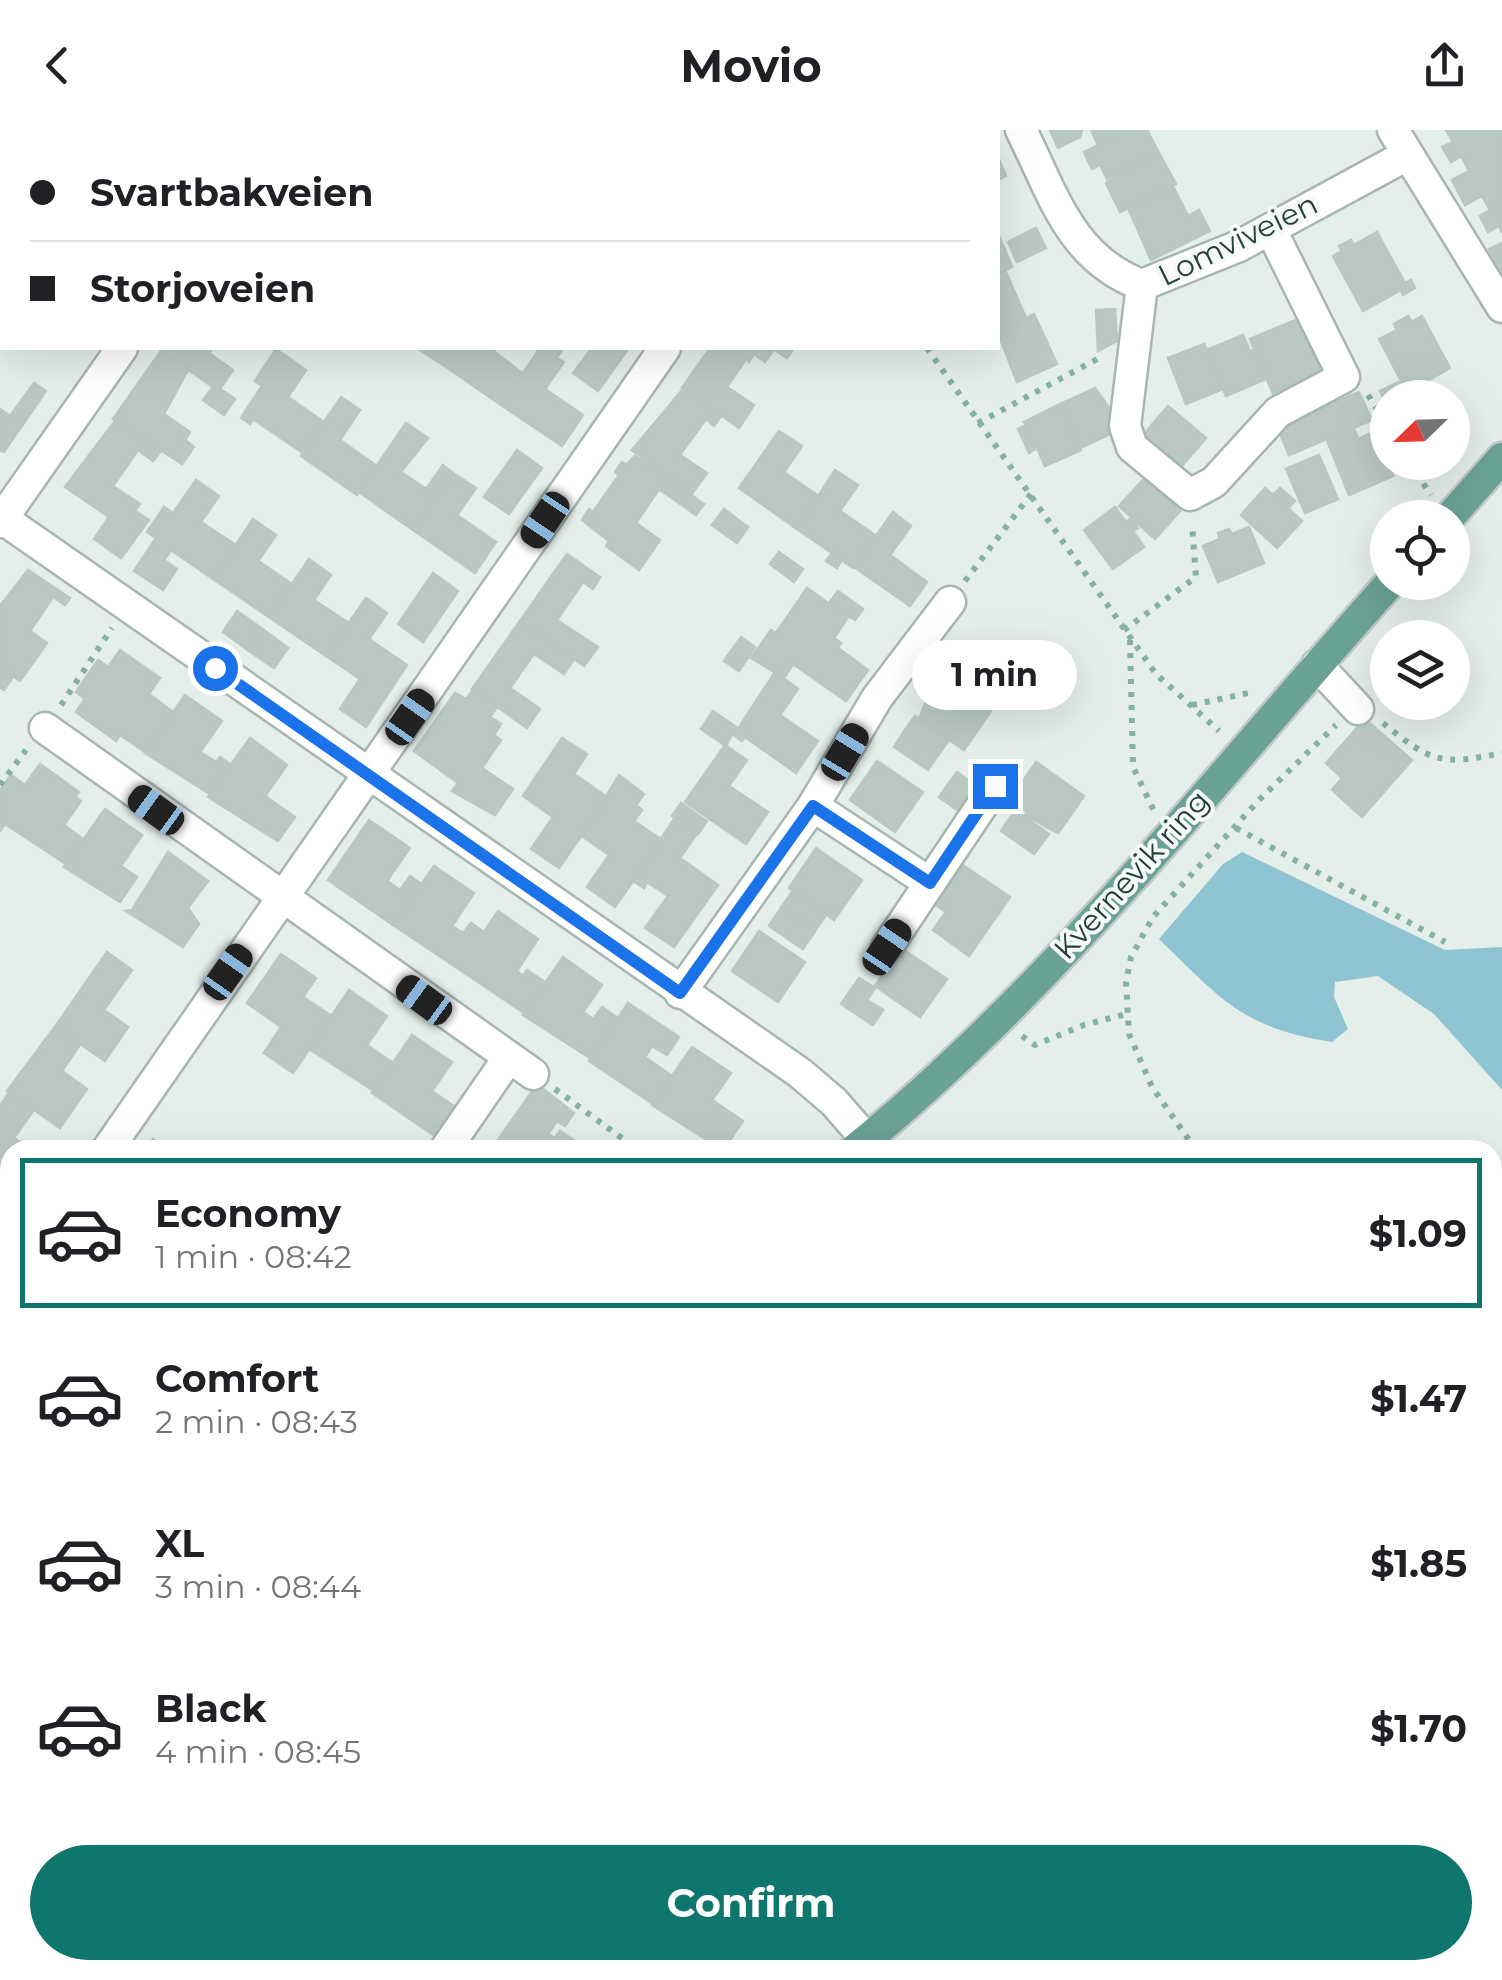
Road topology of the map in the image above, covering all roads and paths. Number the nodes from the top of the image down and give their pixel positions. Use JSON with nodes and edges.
{"nodes":[{"id":1,"x":1021,"y":130,"type":"edge"},
{"id":2,"x":1400,"y":142,"type":"edge"},
{"id":3,"x":1271,"y":230,"type":"junction"},
{"id":4,"x":1142,"y":285,"type":"junction"},
{"id":5,"x":1502,"y":307,"type":"edge"},
{"id":6,"x":1135,"y":339,"type":"junction"},
{"id":7,"x":120,"y":350,"type":"edge"},
{"id":8,"x":664,"y":350,"type":"edge"},
{"id":9,"x":928,"y":350,"type":"edge"},
{"id":10,"x":978,"y":422,"type":"junction"},
{"id":11,"x":1502,"y":458,"type":"edge"},
{"id":12,"x":1030,"y":494,"type":"junction"},
{"id":13,"x":1190,"y":495,"type":"junction"},
{"id":14,"x":1453,"y":500,"type":"edge"},
{"id":15,"x":5,"y":504,"type":"edge"},
{"id":16,"x":1375,"y":600,"type":"edge"},
{"id":17,"x":950,"y":602,"type":"joint"},
{"id":18,"x":126,"y":606,"type":"junction"},
{"id":19,"x":1124,"y":630,"type":"junction"},
{"id":20,"x":1130,"y":639,"type":"junction"},
{"id":21,"x":1316,"y":665,"type":"junction"},
{"id":22,"x":1266,"y":690,"type":"dead end"},
{"id":23,"x":1191,"y":706,"type":"junction"},
{"id":24,"x":1358,"y":709,"type":"junction"},
{"id":25,"x":45,"y":728,"type":"joint"},
{"id":26,"x":1218,"y":731,"type":"dead end"},
{"id":27,"x":1502,"y":753,"type":"edge"},
{"id":28,"x":10,"y":772,"type":"dead end"},
{"id":29,"x":368,"y":776,"type":"junction"},
{"id":30,"x":0,"y":785,"type":"edge"},
{"id":31,"x":995,"y":786,"type":"dead end"},
{"id":32,"x":813,"y":806,"type":"junction"},
{"id":33,"x":1156,"y":815,"type":"dead end"},
{"id":34,"x":1236,"y":828,"type":"junction"},
{"id":35,"x":930,"y":883,"type":"junction"},
{"id":36,"x":279,"y":898,"type":"junction"},
{"id":37,"x":1446,"y":942,"type":"dead end"},
{"id":38,"x":887,"y":947,"type":"dead end"},
{"id":39,"x":680,"y":993,"type":"junction"},
{"id":40,"x":1008,"y":1011,"type":"junction"},
{"id":41,"x":1126,"y":1014,"type":"junction"},
{"id":42,"x":520,"y":1067,"type":"junction"},
{"id":43,"x":114,"y":1140,"type":"edge"},
{"id":44,"x":454,"y":1140,"type":"edge"},
{"id":45,"x":624,"y":1140,"type":"edge"},
{"id":46,"x":857,"y":1140,"type":"edge"},
{"id":47,"x":866,"y":1140,"type":"edge"},
{"id":48,"x":1189,"y":1140,"type":"edge"}],
"edges":[{"from":1,"to":4,"type":"street","name":"Lomviveien"},
{"from":2,"to":3,"type":"street","name":"Lomviveien"},
{"from":2,"to":5,"type":"street","name":"Lomviveien"},
{"from":3,"to":4,"type":"street","name":"Lomviveien"},
{"from":3,"to":13,"type":"street"},
{"from":4,"to":6,"type":"street"},
{"from":6,"to":10,"type":"path"},
{"from":6,"to":13,"type":"street"},
{"from":7,"to":15,"type":"street"},
{"from":8,"to":29,"type":"street"},
{"from":9,"to":10,"type":"path"},
{"from":10,"to":12,"type":"path"},
{"from":11,"to":14,"type":"main road"},
{"from":12,"to":17,"type":"path"},
{"from":12,"to":19,"type":"path"},
{"from":13,"to":19,"type":"path"},
{"from":15,"to":18,"type":"street"},
{"from":16,"to":21,"type":"main road","name":"Kvernevik ring"},
{"from":17,"to":32,"type":"street"},
{"from":18,"to":25,"type":"path"},
{"from":18,"to":29,"type":"street"},
{"from":19,"to":20,"type":"path"},
{"from":20,"to":23,"type":"path"},
{"from":20,"to":33,"type":"path"},
{"from":21,"to":24,"type":"street"},
{"from":21,"to":40,"type":"main road","name":"Kvernevik ring"},
{"from":22,"to":23,"type":"path"},
{"from":23,"to":26,"type":"path"},
{"from":24,"to":27,"type":"path"},
{"from":24,"to":34,"type":"path"},
{"from":25,"to":36,"type":"street"},
{"from":28,"to":30,"type":"path"},
{"from":29,"to":36,"type":"street"},
{"from":29,"to":39,"type":"street"},
{"from":31,"to":35,"type":"street"},
{"from":32,"to":35,"type":"street"},
{"from":32,"to":39,"type":"street"},
{"from":34,"to":37,"type":"path"},
{"from":34,"to":41,"type":"path"},
{"from":35,"to":38,"type":"street"},
{"from":36,"to":42,"type":"street"},
{"from":36,"to":43,"type":"street"},
{"from":39,"to":46,"type":"street"},
{"from":40,"to":41,"type":"path"},
{"from":40,"to":47,"type":"main road","name":"Kvernevik ring"},
{"from":41,"to":48,"type":"path"},
{"from":42,"to":44,"type":"street"},
{"from":42,"to":45,"type":"path"}]}
